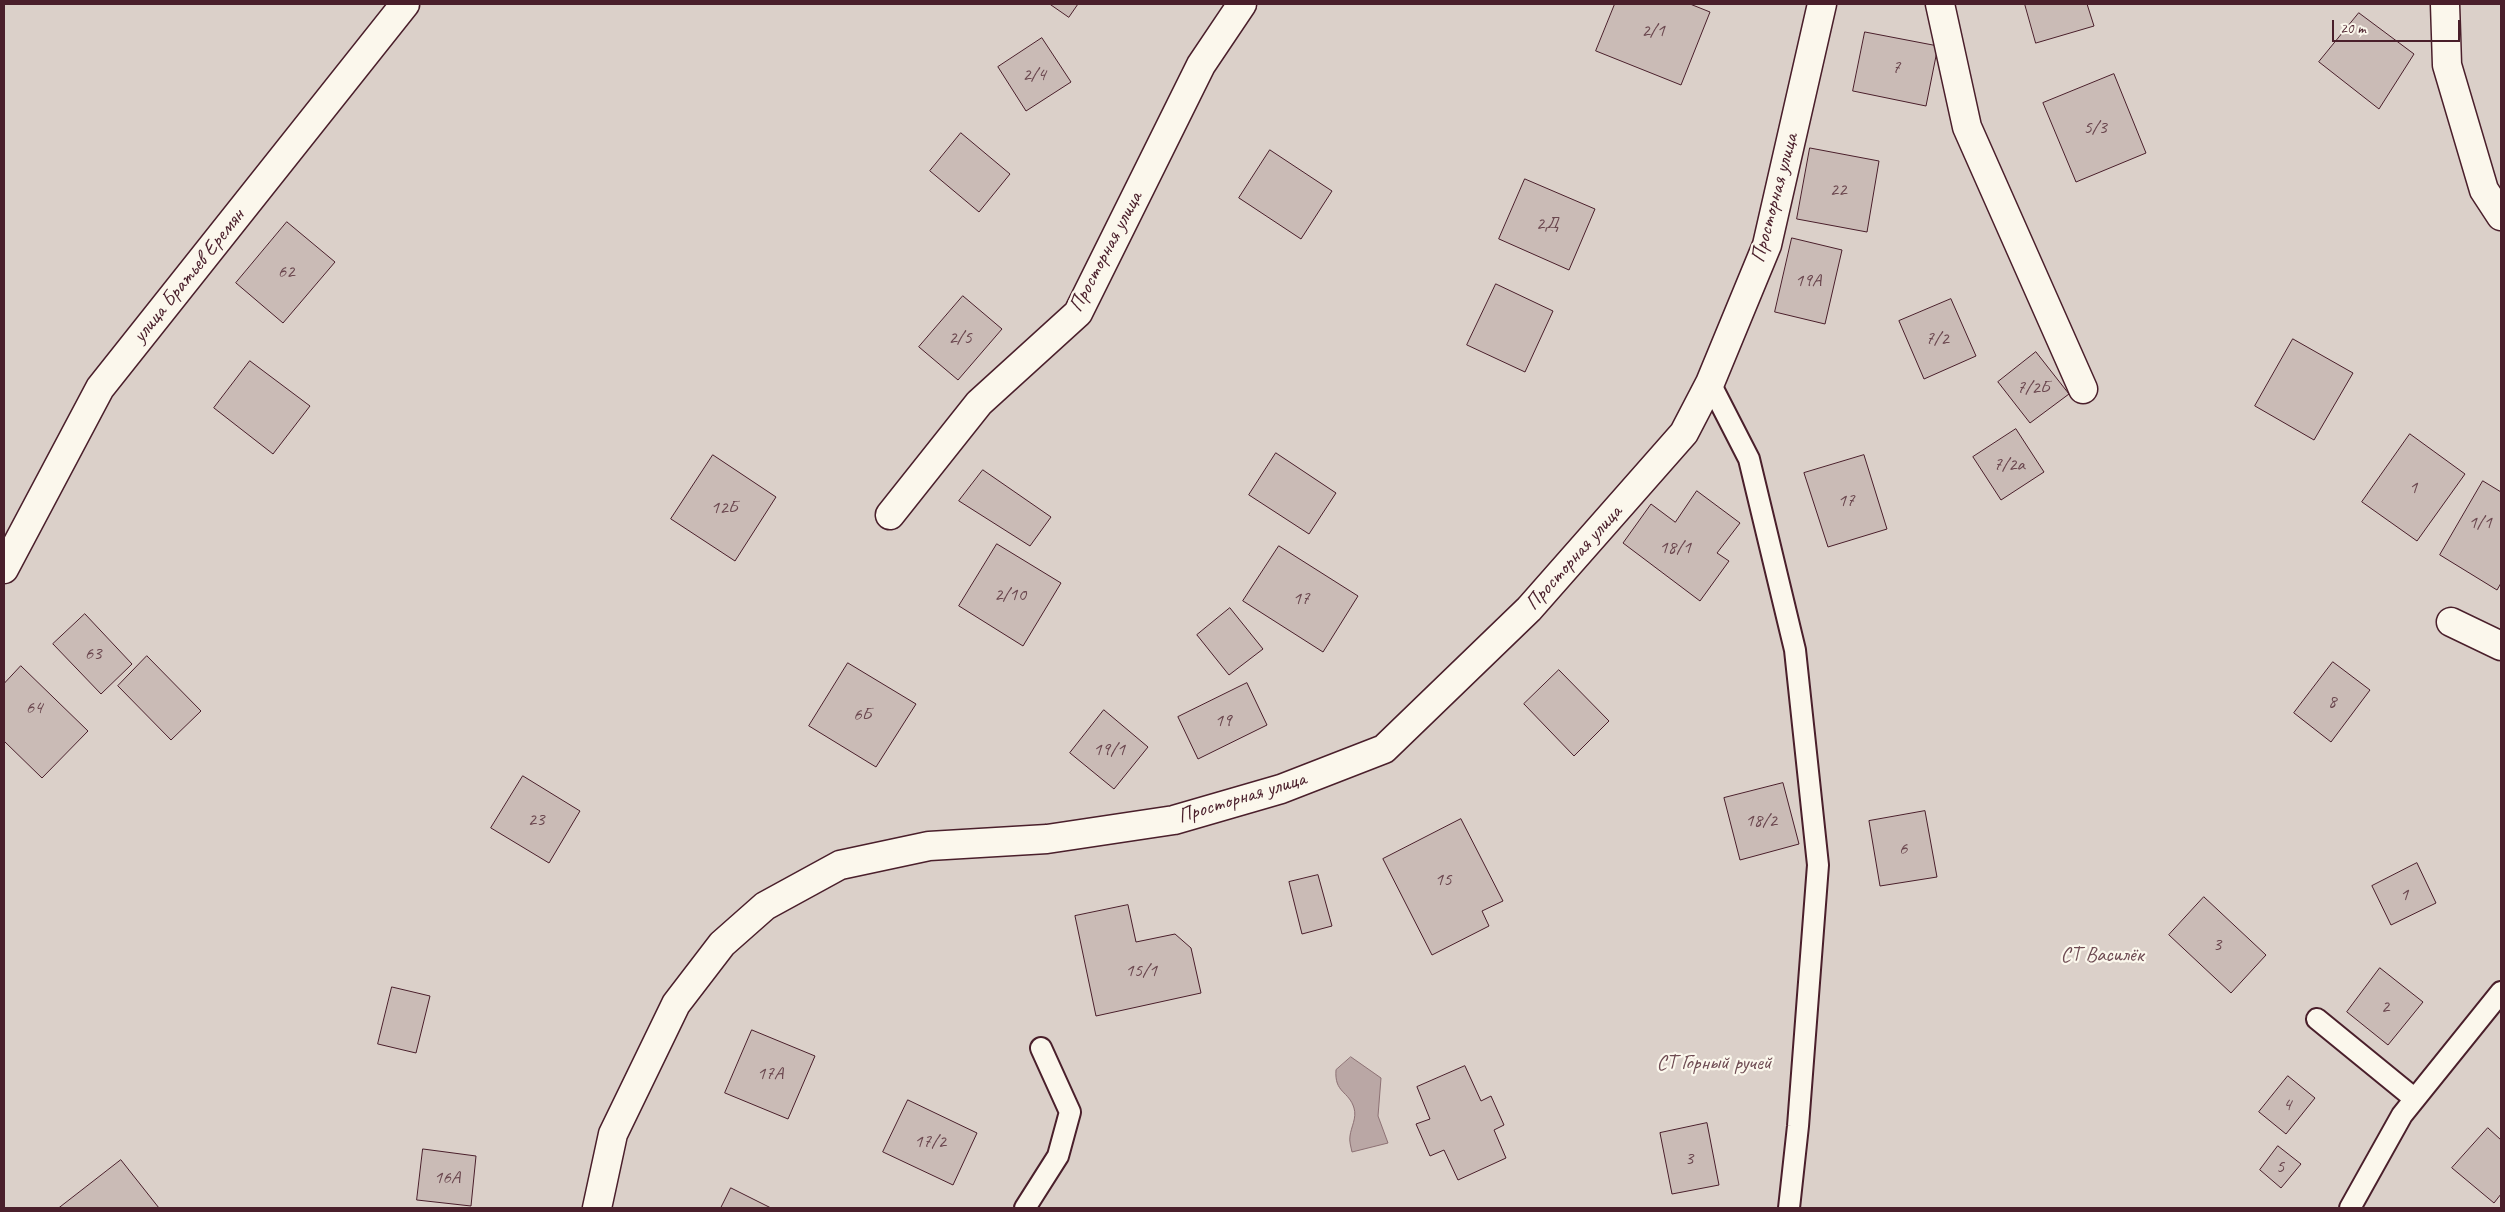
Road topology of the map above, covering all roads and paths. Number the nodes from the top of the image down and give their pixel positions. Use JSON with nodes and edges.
{"nodes":[{"id":1,"x":405,"y":4,"type":"edge"},
{"id":2,"x":1242,"y":4,"type":"edge"},
{"id":3,"x":1822,"y":4,"type":"edge"},
{"id":4,"x":1940,"y":4,"type":"edge"},
{"id":5,"x":2445,"y":4,"type":"edge"},
{"id":6,"x":2501,"y":216,"type":"edge"},
{"id":7,"x":1710,"y":383,"type":"junction"},
{"id":8,"x":2083,"y":389,"type":"dead end"},
{"id":9,"x":890,"y":515,"type":"dead end"},
{"id":10,"x":4,"y":569,"type":"edge"},
{"id":11,"x":2451,"y":622,"type":"dead end"},
{"id":12,"x":2501,"y":646,"type":"edge"},
{"id":13,"x":2501,"y":992,"type":"edge"},
{"id":14,"x":2317,"y":1019,"type":"dead end"},
{"id":15,"x":1041,"y":1048,"type":"dead end"},
{"id":16,"x":2415,"y":1099,"type":"junction"},
{"id":17,"x":597,"y":1208,"type":"edge"},
{"id":18,"x":1024,"y":1208,"type":"edge"},
{"id":19,"x":1789,"y":1208,"type":"edge"},
{"id":20,"x":2350,"y":1208,"type":"edge"}],
"edges":[{"from":1,"to":10,"type":"street","name":"улица Братьев Еремян"},
{"from":2,"to":9,"type":"street","name":"Просторная улица"},
{"from":3,"to":7,"type":"street","name":"Просторная улица"},
{"from":4,"to":8,"type":"street"},
{"from":5,"to":6,"type":"street"},
{"from":7,"to":17,"type":"street","name":"Просторная улица"},
{"from":7,"to":19,"type":"lane"},
{"from":11,"to":12,"type":"street"},
{"from":13,"to":16,"type":"lane"},
{"from":14,"to":16,"type":"lane"},
{"from":15,"to":18,"type":"lane"},
{"from":16,"to":20,"type":"lane"}]}
